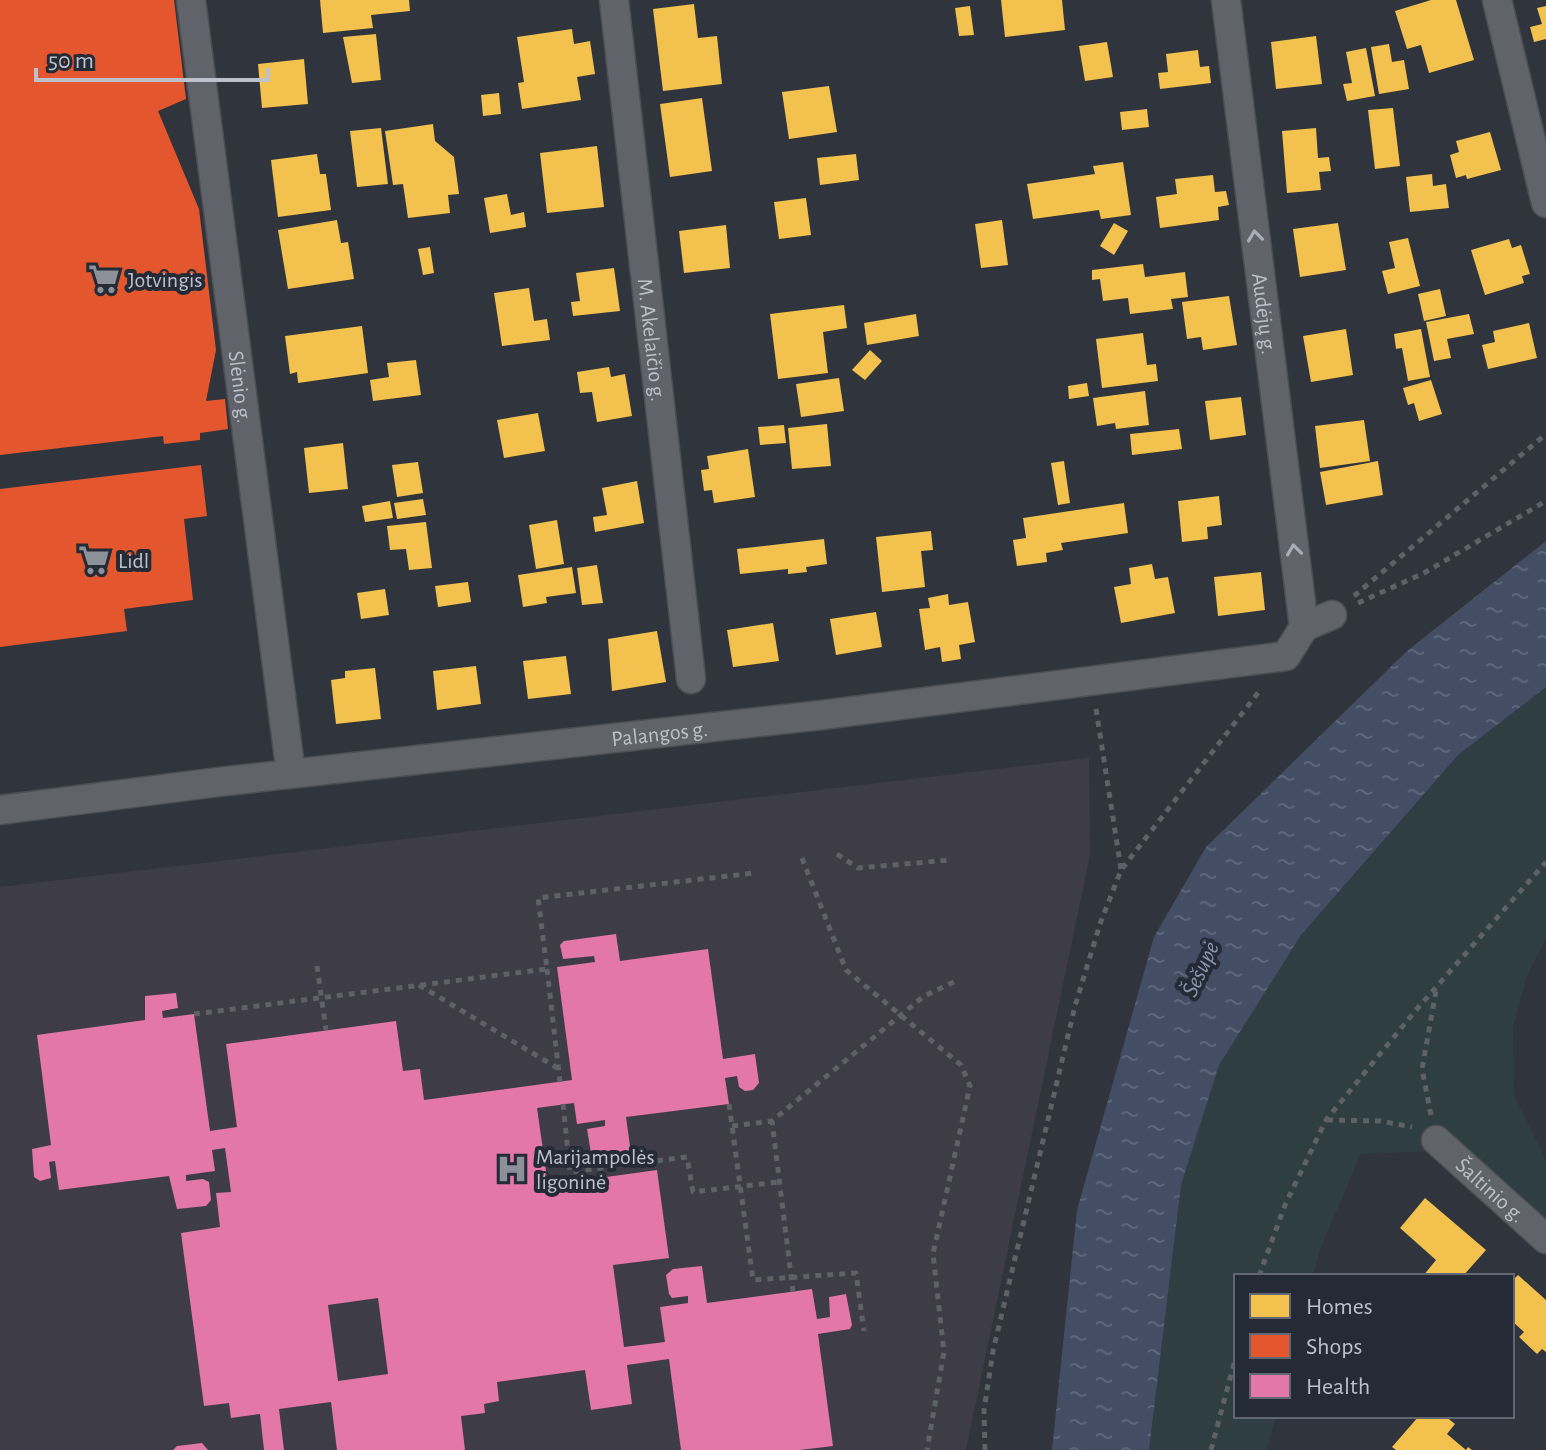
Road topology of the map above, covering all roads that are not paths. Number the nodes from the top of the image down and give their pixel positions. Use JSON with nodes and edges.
{"nodes":[{"id":1,"x":191,"y":0,"type":"edge"},
{"id":2,"x":614,"y":0,"type":"edge"},
{"id":3,"x":1226,"y":0,"type":"edge"},
{"id":4,"x":1497,"y":0,"type":"edge"},
{"id":5,"x":1546,"y":203,"type":"edge"},
{"id":6,"x":1332,"y":615,"type":"road end"},
{"id":7,"x":1304,"y":627,"type":"junction"},
{"id":8,"x":691,"y":679,"type":"dead end"},
{"id":9,"x":291,"y":774,"type":"junction"},
{"id":10,"x":0,"y":810,"type":"edge"},
{"id":11,"x":1436,"y":1140,"type":"road end"},
{"id":12,"x":1546,"y":1239,"type":"edge"}],
"edges":[{"from":1,"to":9,"type":"street","name":"Slėnio g."},
{"from":2,"to":8,"type":"street","name":"M. Akelaičio g."},
{"from":7,"to":3,"type":"street","name":"Audėjų g.","one_way":true},
{"from":4,"to":5,"type":"street"},
{"from":6,"to":7,"type":"street"},
{"from":7,"to":9,"type":"street","name":"Palangos g."},
{"from":9,"to":10,"type":"street","name":"Palangos g."},
{"from":11,"to":12,"type":"street","name":"Šaltinio g."}]}
